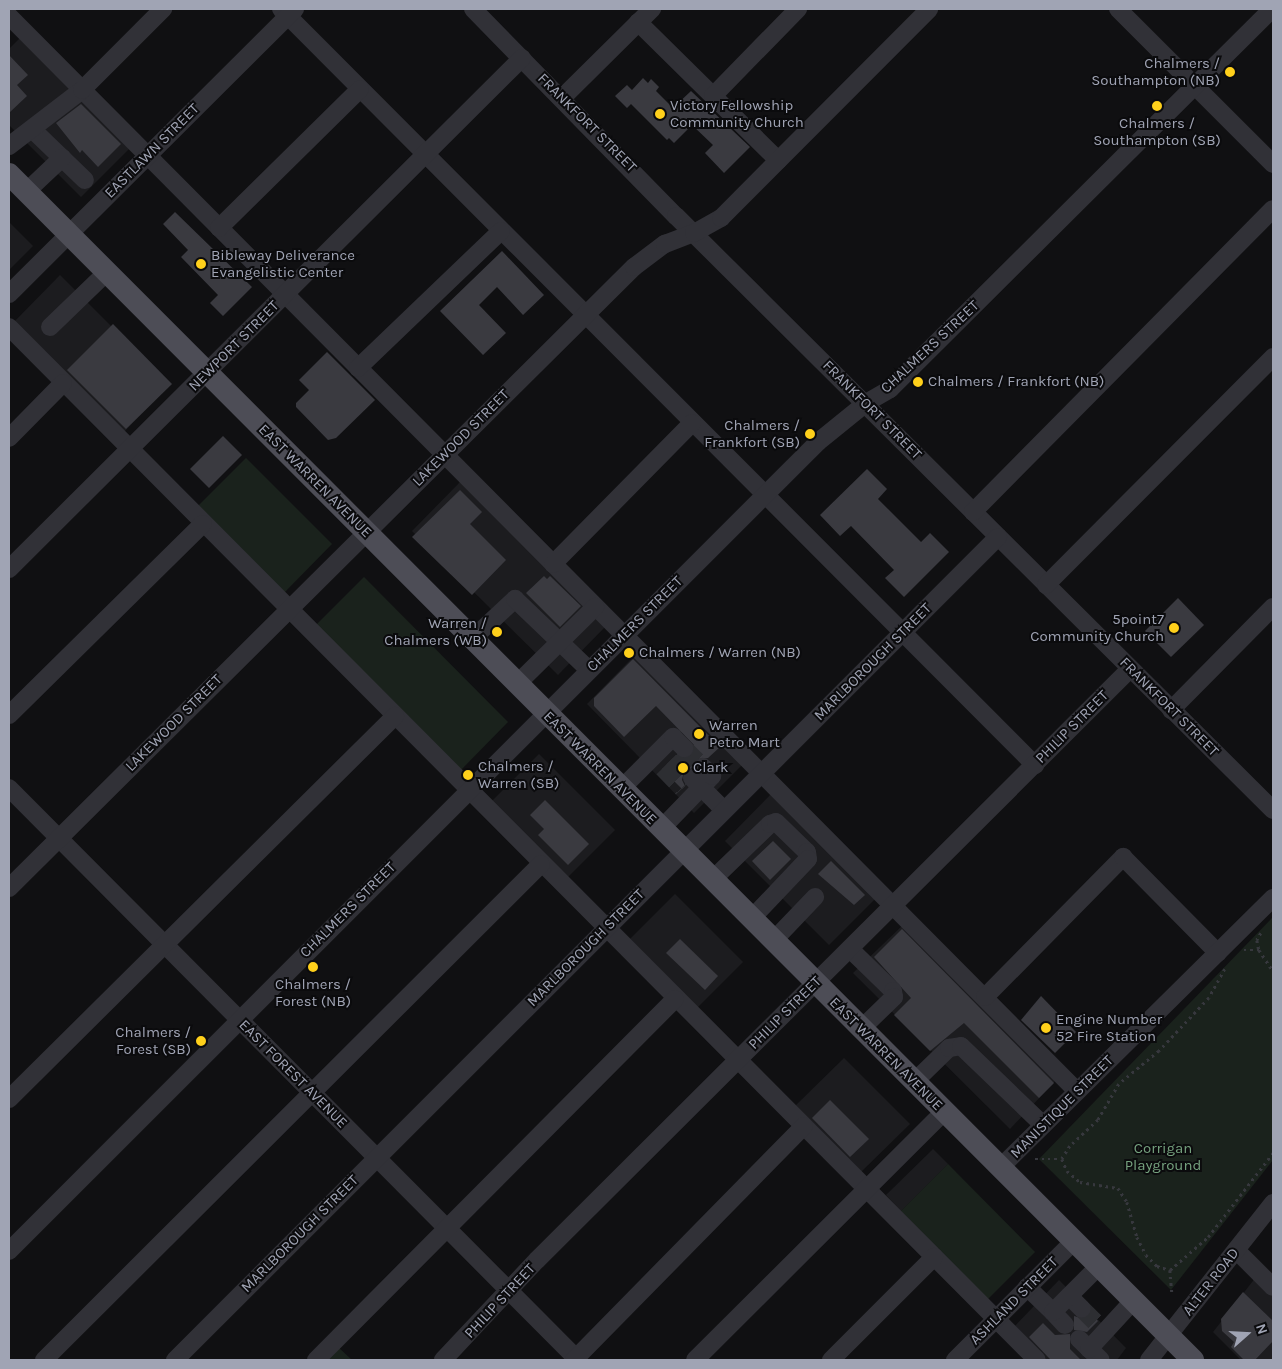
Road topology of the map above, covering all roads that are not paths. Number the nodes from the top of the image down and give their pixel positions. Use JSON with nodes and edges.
{"nodes":[{"id":1,"x":163,"y":9,"type":"edge"},
{"id":2,"x":473,"y":9,"type":"edge"},
{"id":3,"x":652,"y":9,"type":"edge"},
{"id":4,"x":798,"y":9,"type":"edge"},
{"id":5,"x":929,"y":9,"type":"edge"},
{"id":6,"x":1118,"y":9,"type":"edge"},
{"id":7,"x":1272,"y":9,"type":"edge"},
{"id":8,"x":288,"y":11,"type":"edge"},
{"id":9,"x":12,"y":15,"type":"edge"},
{"id":10,"x":638,"y":22,"type":"junction"},
{"id":11,"x":522,"y":58,"type":"junction"},
{"id":12,"x":1196,"y":86,"type":"junction"},
{"id":13,"x":82,"y":90,"type":"junction"},
{"id":14,"x":360,"y":90,"type":"junction"},
{"id":15,"x":714,"y":96,"type":"junction"},
{"id":16,"x":562,"y":98,"type":"junction"},
{"id":17,"x":33,"y":130,"type":"junction"},
{"id":18,"x":9,"y":146,"type":"edge"},
{"id":19,"x":147,"y":156,"type":"junction"},
{"id":20,"x":425,"y":156,"type":"junction"},
{"id":21,"x":62,"y":158,"type":"junction"},
{"id":22,"x":778,"y":160,"type":"junction"},
{"id":23,"x":1273,"y":164,"type":"edge"},
{"id":24,"x":9,"y":174,"type":"edge"},
{"id":25,"x":85,"y":180,"type":"dead end"},
{"id":26,"x":26,"y":192,"type":"junction"},
{"id":27,"x":1273,"y":209,"type":"edge"},
{"id":28,"x":219,"y":228,"type":"junction"},
{"id":29,"x":501,"y":231,"type":"junction"},
{"id":30,"x":694,"y":233,"type":"junction"},
{"id":31,"x":69,"y":234,"type":"junction"},
{"id":32,"x":107,"y":272,"type":"junction"},
{"id":33,"x":9,"y":294,"type":"edge"},
{"id":34,"x":284,"y":295,"type":"junction"},
{"id":35,"x":585,"y":315,"type":"junction"},
{"id":36,"x":9,"y":327,"type":"edge"},
{"id":37,"x":50,"y":327,"type":"dead end"},
{"id":38,"x":1273,"y":357,"type":"edge"},
{"id":39,"x":358,"y":368,"type":"junction"},
{"id":40,"x":207,"y":372,"type":"junction"},
{"id":41,"x":63,"y":383,"type":"junction"},
{"id":42,"x":866,"y":404,"type":"junction"},
{"id":43,"x":692,"y":423,"type":"junction"},
{"id":44,"x":9,"y":438,"type":"edge"},
{"id":45,"x":128,"y":450,"type":"junction"},
{"id":46,"x":444,"y":455,"type":"junction"},
{"id":47,"x":764,"y":496,"type":"junction"},
{"id":48,"x":973,"y":512,"type":"junction"},
{"id":49,"x":202,"y":524,"type":"junction"},
{"id":50,"x":366,"y":532,"type":"junction"},
{"id":51,"x":998,"y":537,"type":"junction"},
{"id":52,"x":553,"y":564,"type":"junction"},
{"id":53,"x":9,"y":570,"type":"edge"},
{"id":54,"x":1046,"y":585,"type":"junction"},
{"id":55,"x":595,"y":607,"type":"junction"},
{"id":56,"x":1273,"y":607,"type":"edge"},
{"id":57,"x":289,"y":609,"type":"junction"},
{"id":58,"x":904,"y":631,"type":"junction"},
{"id":59,"x":623,"y":636,"type":"junction"},
{"id":60,"x":472,"y":639,"type":"junction"},
{"id":61,"x":560,"y":642,"type":"junction"},
{"id":62,"x":1130,"y":669,"type":"junction"},
{"id":63,"x":589,"y":670,"type":"junction"},
{"id":64,"x":517,"y":684,"type":"junction"},
{"id":65,"x":1171,"y":710,"type":"junction"},
{"id":66,"x":546,"y":713,"type":"junction"},
{"id":67,"x":9,"y":715,"type":"edge"},
{"id":68,"x":395,"y":716,"type":"junction"},
{"id":69,"x":667,"y":756,"type":"dead end"},
{"id":70,"x":1035,"y":765,"type":"junction"},
{"id":71,"x":762,"y":773,"type":"junction"},
{"id":72,"x":9,"y":788,"type":"edge"},
{"id":73,"x":621,"y":789,"type":"junction"},
{"id":74,"x":468,"y":790,"type":"junction"},
{"id":75,"x":724,"y":810,"type":"junction"},
{"id":76,"x":1273,"y":810,"type":"edge"},
{"id":77,"x":661,"y":829,"type":"junction"},
{"id":78,"x":58,"y":839,"type":"junction"},
{"id":79,"x":683,"y":851,"type":"junction"},
{"id":80,"x":541,"y":864,"type":"junction"},
{"id":81,"x":712,"y":880,"type":"junction"},
{"id":82,"x":9,"y":888,"type":"edge"},
{"id":83,"x":815,"y":897,"type":"dead end"},
{"id":84,"x":1273,"y":898,"type":"edge"},
{"id":85,"x":894,"y":905,"type":"junction"},
{"id":86,"x":751,"y":919,"type":"junction"},
{"id":87,"x":605,"y":929,"type":"junction"},
{"id":88,"x":773,"y":941,"type":"junction"},
{"id":89,"x":164,"y":945,"type":"junction"},
{"id":90,"x":850,"y":949,"type":"junction"},
{"id":91,"x":1224,"y":958,"type":"junction"},
{"id":92,"x":815,"y":983,"type":"junction"},
{"id":93,"x":984,"y":997,"type":"junction"},
{"id":94,"x":675,"y":999,"type":"junction"},
{"id":95,"x":238,"y":1019,"type":"junction"},
{"id":96,"x":861,"y":1028,"type":"junction"},
{"id":97,"x":738,"y":1060,"type":"junction"},
{"id":98,"x":914,"y":1082,"type":"junction"},
{"id":99,"x":1077,"y":1091,"type":"junction"},
{"id":100,"x":310,"y":1092,"type":"junction"},
{"id":101,"x":9,"y":1099,"type":"edge"},
{"id":102,"x":944,"y":1112,"type":"junction"},
{"id":103,"x":1043,"y":1125,"type":"junction"},
{"id":104,"x":804,"y":1126,"type":"junction"},
{"id":105,"x":376,"y":1157,"type":"junction"},
{"id":106,"x":1000,"y":1168,"type":"junction"},
{"id":107,"x":867,"y":1188,"type":"junction"},
{"id":108,"x":1273,"y":1203,"type":"edge"},
{"id":109,"x":447,"y":1229,"type":"junction"},
{"id":110,"x":1073,"y":1242,"type":"junction"},
{"id":111,"x":1236,"y":1250,"type":"junction"},
{"id":112,"x":9,"y":1251,"type":"edge"},
{"id":113,"x":934,"y":1257,"type":"junction"},
{"id":114,"x":1098,"y":1267,"type":"junction"},
{"id":115,"x":1027,"y":1287,"type":"junction"},
{"id":116,"x":1273,"y":1287,"type":"edge"},
{"id":117,"x":509,"y":1291,"type":"junction"},
{"id":118,"x":1133,"y":1301,"type":"junction"},
{"id":119,"x":1061,"y":1304,"type":"junction"},
{"id":120,"x":1074,"y":1317,"type":"tunnel mouth"},
{"id":121,"x":996,"y":1319,"type":"junction"},
{"id":122,"x":1168,"y":1336,"type":"junction"},
{"id":123,"x":1094,"y":1339,"type":"edge"},
{"id":124,"x":44,"y":1360,"type":"edge"},
{"id":125,"x":175,"y":1360,"type":"edge"},
{"id":126,"x":316,"y":1360,"type":"edge"},
{"id":127,"x":443,"y":1360,"type":"edge"},
{"id":128,"x":576,"y":1360,"type":"edge"},
{"id":129,"x":695,"y":1360,"type":"edge"},
{"id":130,"x":831,"y":1360,"type":"edge"},
{"id":131,"x":955,"y":1360,"type":"edge"},
{"id":132,"x":1037,"y":1360,"type":"edge"},
{"id":133,"x":1149,"y":1360,"type":"edge"},
{"id":134,"x":1193,"y":1360,"type":"edge"}],
"edges":[{"from":1,"to":13,"type":"street"},
{"from":2,"to":11,"type":"street","name":"FRANKFORT STREET"},
{"from":3,"to":10,"type":"street"},
{"from":4,"to":15,"type":"street"},
{"from":5,"to":22,"type":"street","name":"LAKEWOOD STREET"},
{"from":6,"to":12,"type":"street"},
{"from":7,"to":12,"type":"street","name":"CHALMERS STREET"},
{"from":8,"to":14,"type":"street"},
{"from":8,"to":19,"type":"street","name":"EASTLAWN STREET"},
{"from":9,"to":13,"type":"street"},
{"from":10,"to":15,"type":"street"},
{"from":10,"to":16,"type":"street"},
{"from":11,"to":16,"type":"street","name":"FRANKFORT STREET"},
{"from":11,"to":20,"type":"street","name":"NEWPORT STREET"},
{"from":12,"to":23,"type":"street"},
{"from":12,"to":42,"type":"street","name":"CHALMERS STREET"},
{"from":13,"to":17,"type":"street"},
{"from":13,"to":19,"type":"street"},
{"from":14,"to":20,"type":"street"},
{"from":14,"to":28,"type":"street"},
{"from":15,"to":22,"type":"street"},
{"from":16,"to":30,"type":"street","name":"FRANKFORT STREET"},
{"from":17,"to":18,"type":"street"},
{"from":17,"to":21,"type":"street"},
{"from":19,"to":28,"type":"street"},
{"from":19,"to":31,"type":"street","name":"EASTLAWN STREET"},
{"from":20,"to":29,"type":"street"},
{"from":20,"to":34,"type":"street","name":"NEWPORT STREET"},
{"from":21,"to":25,"type":"street"},
{"from":21,"to":26,"type":"street"},
{"from":22,"to":30,"type":"street","name":"LAKEWOOD STREET"},
{"from":24,"to":26,"type":"main road","name":"EAST WARREN AVENUE"},
{"from":26,"to":31,"type":"main road","name":"EAST WARREN AVENUE"},
{"from":27,"to":48,"type":"street"},
{"from":28,"to":34,"type":"street"},
{"from":29,"to":35,"type":"street"},
{"from":29,"to":39,"type":"street"},
{"from":30,"to":35,"type":"street","name":"LAKEWOOD STREET"},
{"from":30,"to":42,"type":"street","name":"FRANKFORT STREET"},
{"from":31,"to":32,"type":"main road","name":"EAST WARREN AVENUE"},
{"from":31,"to":33,"type":"street","name":"EASTLAWN STREET"},
{"from":32,"to":37,"type":"street"},
{"from":32,"to":40,"type":"main road","name":"EAST WARREN AVENUE"},
{"from":34,"to":39,"type":"street"},
{"from":34,"to":40,"type":"street","name":"NEWPORT STREET"},
{"from":35,"to":43,"type":"street"},
{"from":35,"to":46,"type":"street","name":"LAKEWOOD STREET"},
{"from":36,"to":41,"type":"street"},
{"from":38,"to":54,"type":"street"},
{"from":39,"to":46,"type":"street"},
{"from":40,"to":45,"type":"street","name":"NEWPORT STREET"},
{"from":40,"to":50,"type":"main road","name":"EAST WARREN AVENUE"},
{"from":41,"to":44,"type":"street"},
{"from":41,"to":45,"type":"street"},
{"from":42,"to":47,"type":"street","name":"CHALMERS STREET"},
{"from":42,"to":48,"type":"street","name":"FRANKFORT STREET"},
{"from":43,"to":47,"type":"street"},
{"from":43,"to":52,"type":"street"},
{"from":45,"to":49,"type":"street"},
{"from":45,"to":53,"type":"street","name":"NEWPORT STREET"},
{"from":46,"to":50,"type":"street","name":"LAKEWOOD STREET"},
{"from":46,"to":52,"type":"street"},
{"from":47,"to":58,"type":"street"},
{"from":47,"to":59,"type":"street","name":"CHALMERS STREET"},
{"from":48,"to":51,"type":"street","name":"FRANKFORT STREET"},
{"from":49,"to":57,"type":"street"},
{"from":49,"to":67,"type":"street"},
{"from":50,"to":57,"type":"street","name":"LAKEWOOD STREET"},
{"from":50,"to":60,"type":"main road","name":"EAST WARREN AVENUE"},
{"from":51,"to":54,"type":"street","name":"FRANKFORT STREET"},
{"from":51,"to":58,"type":"street","name":"MARLBOROUGH STREET"},
{"from":52,"to":55,"type":"street"},
{"from":54,"to":62,"type":"street","name":"FRANKFORT STREET"},
{"from":55,"to":59,"type":"street"},
{"from":55,"to":61,"type":"street"},
{"from":56,"to":65,"type":"street"},
{"from":57,"to":68,"type":"street"},
{"from":57,"to":78,"type":"street","name":"LAKEWOOD STREET"},
{"from":58,"to":70,"type":"street"},
{"from":58,"to":71,"type":"street","name":"MARLBOROUGH STREET"},
{"from":59,"to":63,"type":"street","name":"CHALMERS STREET"},
{"from":59,"to":71,"type":"street"},
{"from":60,"to":61,"type":"street"},
{"from":60,"to":64,"type":"main road","name":"EAST WARREN AVENUE"},
{"from":61,"to":63,"type":"street"},
{"from":61,"to":64,"type":"street"},
{"from":62,"to":65,"type":"street","name":"FRANKFORT STREET"},
{"from":62,"to":70,"type":"street","name":"PHILIP STREET"},
{"from":63,"to":66,"type":"street","name":"CHALMERS STREET"},
{"from":64,"to":66,"type":"main road","name":"EAST WARREN AVENUE"},
{"from":65,"to":76,"type":"street","name":"FRANKFORT STREET"},
{"from":66,"to":73,"type":"main road","name":"EAST WARREN AVENUE"},
{"from":66,"to":74,"type":"street","name":"CHALMERS STREET"},
{"from":68,"to":74,"type":"street"},
{"from":68,"to":89,"type":"street"},
{"from":69,"to":73,"type":"street"},
{"from":70,"to":85,"type":"street","name":"PHILIP STREET"},
{"from":71,"to":75,"type":"street","name":"MARLBOROUGH STREET"},
{"from":71,"to":85,"type":"street"},
{"from":72,"to":78,"type":"street","name":"EAST FOREST AVENUE"},
{"from":73,"to":77,"type":"main road","name":"EAST WARREN AVENUE"},
{"from":74,"to":80,"type":"street"},
{"from":74,"to":95,"type":"street","name":"CHALMERS STREET"},
{"from":75,"to":77,"type":"street"},
{"from":75,"to":79,"type":"street","name":"MARLBOROUGH STREET"},
{"from":77,"to":79,"type":"main road","name":"EAST WARREN AVENUE"},
{"from":78,"to":82,"type":"street","name":"LAKEWOOD STREET"},
{"from":78,"to":89,"type":"street","name":"EAST FOREST AVENUE"},
{"from":79,"to":81,"type":"main road","name":"EAST WARREN AVENUE"},
{"from":79,"to":87,"type":"street","name":"MARLBOROUGH STREET"},
{"from":80,"to":87,"type":"street"},
{"from":80,"to":100,"type":"street"},
{"from":81,"to":86,"type":"main road","name":"EAST WARREN AVENUE"},
{"from":81,"to":86,"type":"street"},
{"from":83,"to":88,"type":"street"},
{"from":84,"to":91,"type":"street","name":"MANISTIQUE STREET"},
{"from":85,"to":90,"type":"street","name":"PHILIP STREET"},
{"from":85,"to":93,"type":"street"},
{"from":86,"to":88,"type":"main road","name":"EAST WARREN AVENUE"},
{"from":87,"to":94,"type":"street"},
{"from":87,"to":105,"type":"street","name":"MARLBOROUGH STREET"},
{"from":88,"to":92,"type":"main road","name":"EAST WARREN AVENUE"},
{"from":89,"to":95,"type":"street","name":"EAST FOREST AVENUE"},
{"from":89,"to":101,"type":"street"},
{"from":90,"to":92,"type":"street","name":"PHILIP STREET"},
{"from":90,"to":96,"type":"street"},
{"from":91,"to":93,"type":"street"},
{"from":91,"to":99,"type":"street","name":"MANISTIQUE STREET"},
{"from":92,"to":96,"type":"main road","name":"EAST WARREN AVENUE"},
{"from":92,"to":97,"type":"street","name":"PHILIP STREET"},
{"from":93,"to":99,"type":"street"},
{"from":94,"to":97,"type":"street"},
{"from":94,"to":109,"type":"street"},
{"from":95,"to":100,"type":"street","name":"EAST FOREST AVENUE"},
{"from":95,"to":112,"type":"street","name":"CHALMERS STREET"},
{"from":96,"to":98,"type":"main road","name":"EAST WARREN AVENUE"},
{"from":97,"to":104,"type":"street"},
{"from":97,"to":117,"type":"street","name":"PHILIP STREET"},
{"from":98,"to":102,"type":"main road","name":"EAST WARREN AVENUE"},
{"from":98,"to":103,"type":"street"},
{"from":99,"to":103,"type":"street","name":"MANISTIQUE STREET"},
{"from":100,"to":105,"type":"street","name":"EAST FOREST AVENUE"},
{"from":100,"to":124,"type":"street"},
{"from":102,"to":106,"type":"main road","name":"EAST WARREN AVENUE"},
{"from":102,"to":107,"type":"street"},
{"from":103,"to":106,"type":"street","name":"MANISTIQUE STREET"},
{"from":104,"to":107,"type":"street"},
{"from":104,"to":128,"type":"street"},
{"from":105,"to":109,"type":"street","name":"EAST FOREST AVENUE"},
{"from":105,"to":125,"type":"street","name":"MARLBOROUGH STREET"},
{"from":106,"to":110,"type":"main road","name":"EAST WARREN AVENUE"},
{"from":107,"to":113,"type":"street"},
{"from":107,"to":129,"type":"street"},
{"from":108,"to":111,"type":"street","name":"ALTER ROAD"},
{"from":109,"to":117,"type":"street","name":"EAST FOREST AVENUE"},
{"from":109,"to":126,"type":"street"},
{"from":110,"to":114,"type":"main road","name":"EAST WARREN AVENUE"},
{"from":110,"to":115,"type":"street","name":"ASHLAND STREET"},
{"from":111,"to":116,"type":"street"},
{"from":111,"to":122,"type":"street","name":"ALTER ROAD"},
{"from":113,"to":121,"type":"street"},
{"from":113,"to":130,"type":"street"},
{"from":114,"to":118,"type":"main road","name":"EAST WARREN AVENUE"},
{"from":114,"to":119,"type":"street"},
{"from":115,"to":119,"type":"street"},
{"from":115,"to":121,"type":"street","name":"ASHLAND STREET"},
{"from":117,"to":127,"type":"street","name":"PHILIP STREET"},
{"from":117,"to":128,"type":"street","name":"EAST FOREST AVENUE"},
{"from":118,"to":122,"type":"main road","name":"EAST WARREN AVENUE"},
{"from":118,"to":123,"type":"street"},
{"from":119,"to":120,"type":"street"},
{"from":121,"to":131,"type":"street","name":"ASHLAND STREET"},
{"from":121,"to":132,"type":"street"},
{"from":122,"to":133,"type":"street","name":"ALTER ROAD"},
{"from":122,"to":134,"type":"main road","name":"EAST WARREN AVENUE"}]}
